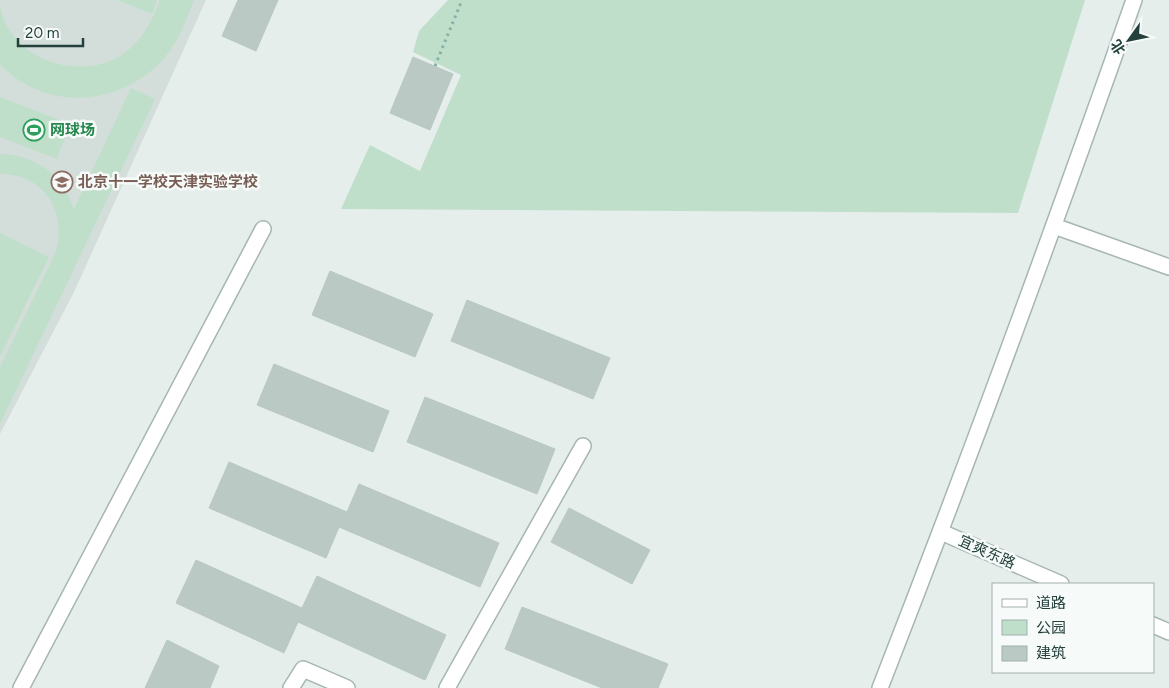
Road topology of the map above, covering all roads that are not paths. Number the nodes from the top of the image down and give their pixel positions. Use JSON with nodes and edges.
{"nodes":[{"id":1,"x":1134,"y":0,"type":"edge"},
{"id":2,"x":1054,"y":226,"type":"junction"},
{"id":3,"x":263,"y":229,"type":"dead end"},
{"id":4,"x":1169,"y":267,"type":"edge"},
{"id":5,"x":583,"y":446,"type":"dead end"},
{"id":6,"x":941,"y":532,"type":"junction"},
{"id":7,"x":1059,"y":583,"type":"edge"},
{"id":8,"x":1154,"y":625,"type":"edge"},
{"id":9,"x":1169,"y":632,"type":"edge"},
{"id":10,"x":22,"y":688,"type":"edge"},
{"id":11,"x":291,"y":688,"type":"edge"},
{"id":12,"x":347,"y":688,"type":"edge"},
{"id":13,"x":448,"y":688,"type":"edge"},
{"id":14,"x":880,"y":688,"type":"edge"}],
"edges":[{"from":1,"to":2,"type":"street"},
{"from":2,"to":4,"type":"street"},
{"from":2,"to":6,"type":"street"},
{"from":3,"to":10,"type":"street"},
{"from":5,"to":13,"type":"street"},
{"from":6,"to":7,"type":"street","name":"宜爽东路"},
{"from":6,"to":14,"type":"street"},
{"from":8,"to":9,"type":"street"},
{"from":11,"to":12,"type":"street"}]}
